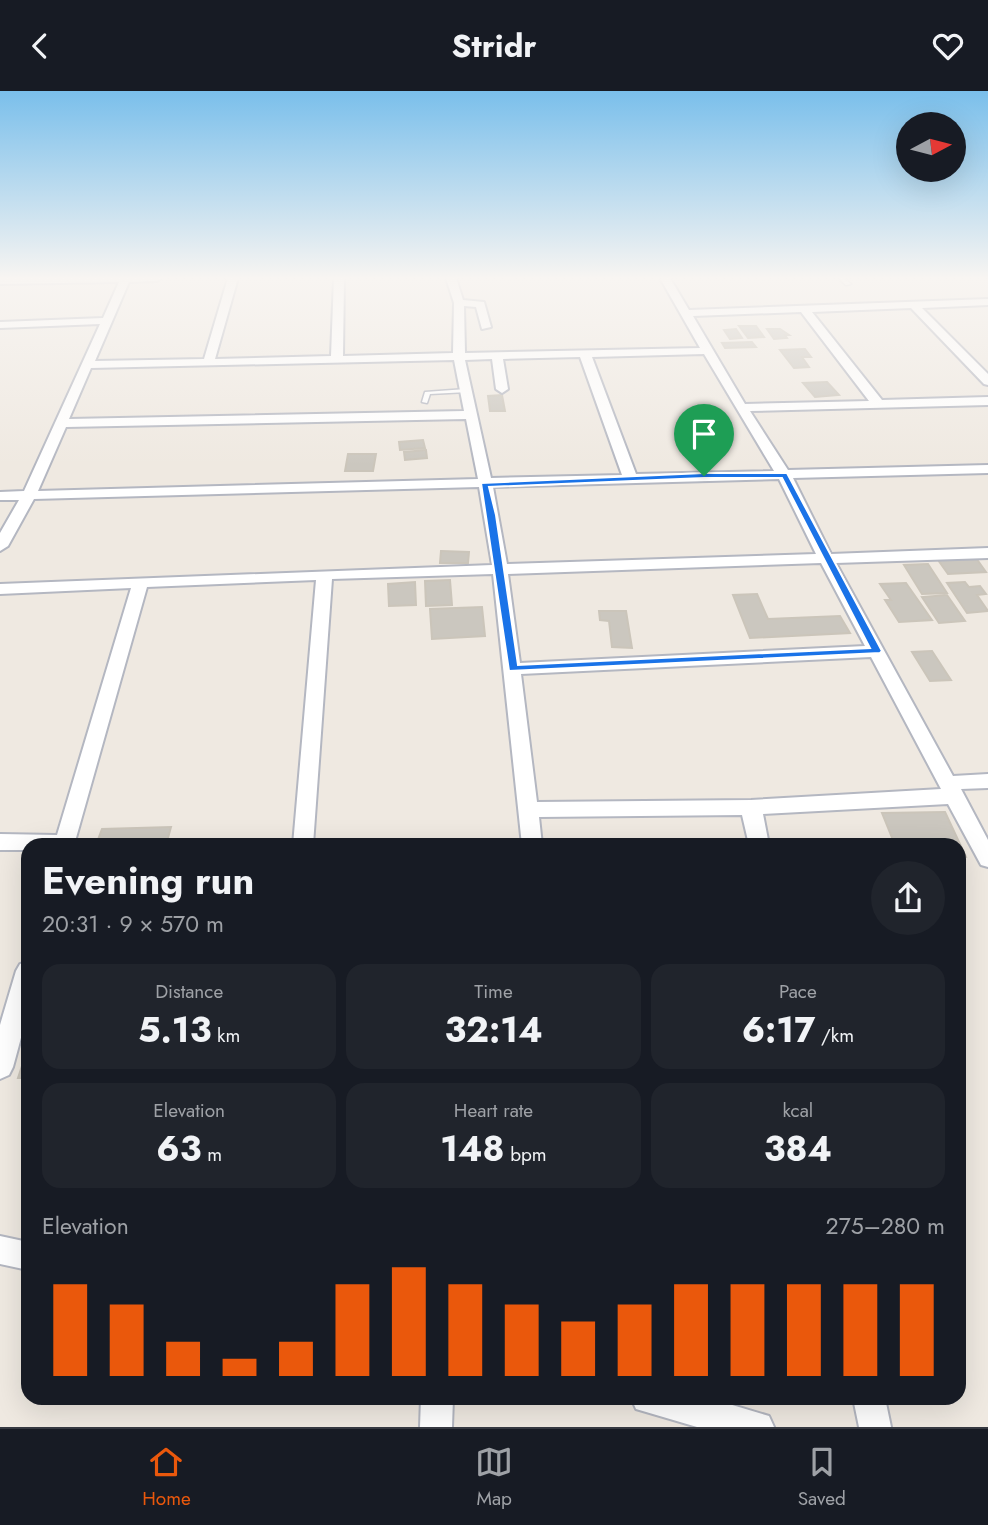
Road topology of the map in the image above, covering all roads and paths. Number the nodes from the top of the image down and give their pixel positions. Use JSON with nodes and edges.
{"nodes":[{"id":1,"x":99,"y":340,"type":"edge"},
{"id":2,"x":215,"y":340,"type":"edge"},
{"id":3,"x":337,"y":340,"type":"edge"},
{"id":4,"x":459,"y":340,"type":"edge"},
{"id":5,"x":702,"y":340,"type":"edge"},
{"id":6,"x":829,"y":340,"type":"edge"},
{"id":7,"x":948,"y":340,"type":"edge"},
{"id":8,"x":708,"y":351,"type":"junction"},
{"id":9,"x":584,"y":354,"type":"junction"},
{"id":10,"x":497,"y":357,"type":"junction"},
{"id":11,"x":459,"y":358,"type":"junction"},
{"id":12,"x":337,"y":359,"type":"junction"},
{"id":13,"x":209,"y":361,"type":"junction"},
{"id":14,"x":89,"y":365,"type":"junction"},
{"id":15,"x":988,"y":381,"type":"edge"},
{"id":16,"x":502,"y":389,"type":"dead end"},
{"id":17,"x":466,"y":391,"type":"junction"},
{"id":18,"x":988,"y":401,"type":"edge"},
{"id":19,"x":425,"y":402,"type":"dead end"},
{"id":20,"x":879,"y":404,"type":"junction"},
{"id":21,"x":741,"y":408,"type":"junction"},
{"id":22,"x":472,"y":415,"type":"junction"},
{"id":23,"x":62,"y":423,"type":"junction"},
{"id":24,"x":988,"y":469,"type":"edge"},
{"id":25,"x":784,"y":475,"type":"junction"},
{"id":26,"x":630,"y":478,"type":"junction"},
{"id":27,"x":484,"y":485,"type":"junction"},
{"id":28,"x":29,"y":495,"type":"junction"},
{"id":29,"x":0,"y":496,"type":"edge"},
{"id":30,"x":0,"y":546,"type":"edge"},
{"id":31,"x":988,"y":554,"type":"edge"},
{"id":32,"x":826,"y":558,"type":"junction"},
{"id":33,"x":500,"y":569,"type":"junction"},
{"id":34,"x":324,"y":575,"type":"junction"},
{"id":35,"x":140,"y":583,"type":"junction"},
{"id":36,"x":0,"y":589,"type":"edge"},
{"id":37,"x":877,"y":651,"type":"junction"},
{"id":38,"x":513,"y":669,"type":"junction"},
{"id":39,"x":988,"y":781,"type":"edge"},
{"id":40,"x":950,"y":789,"type":"junction"},
{"id":41,"x":751,"y":807,"type":"junction"},
{"id":42,"x":527,"y":810,"type":"junction"},
{"id":43,"x":67,"y":838,"type":"edge"},
{"id":44,"x":304,"y":838,"type":"edge"},
{"id":45,"x":531,"y":838,"type":"edge"},
{"id":46,"x":758,"y":838,"type":"edge"},
{"id":47,"x":0,"y":842,"type":"edge"},
{"id":48,"x":21,"y":843,"type":"edge"},
{"id":49,"x":988,"y":859,"type":"edge"},
{"id":50,"x":21,"y":995,"type":"edge"},
{"id":51,"x":0,"y":1067,"type":"edge"},
{"id":52,"x":437,"y":1405,"type":"edge"},
{"id":53,"x":674,"y":1405,"type":"edge"},
{"id":54,"x":870,"y":1405,"type":"edge"},
{"id":55,"x":436,"y":1427,"type":"edge"},
{"id":56,"x":758,"y":1427,"type":"edge"},
{"id":57,"x":875,"y":1427,"type":"edge"}],
"edges":[{"from":1,"to":14,"type":"street"},
{"from":2,"to":13,"type":"street"},
{"from":3,"to":12,"type":"street"},
{"from":4,"to":11,"type":"street"},
{"from":5,"to":8,"type":"street"},
{"from":6,"to":20,"type":"street"},
{"from":7,"to":15,"type":"street"},
{"from":8,"to":9,"type":"street"},
{"from":8,"to":21,"type":"street"},
{"from":9,"to":10,"type":"street"},
{"from":9,"to":26,"type":"street"},
{"from":10,"to":11,"type":"street"},
{"from":10,"to":16,"type":"street"},
{"from":11,"to":12,"type":"street"},
{"from":11,"to":17,"type":"street"},
{"from":12,"to":13,"type":"street"},
{"from":13,"to":14,"type":"street"},
{"from":14,"to":23,"type":"street"},
{"from":17,"to":19,"type":"lane"},
{"from":17,"to":22,"type":"street"},
{"from":18,"to":20,"type":"street"},
{"from":20,"to":21,"type":"street"},
{"from":21,"to":25,"type":"street"},
{"from":22,"to":23,"type":"street"},
{"from":22,"to":27,"type":"street"},
{"from":23,"to":28,"type":"street"},
{"from":24,"to":25,"type":"street"},
{"from":25,"to":26,"type":"street"},
{"from":25,"to":32,"type":"street"},
{"from":26,"to":27,"type":"street"},
{"from":27,"to":28,"type":"street"},
{"from":27,"to":33,"type":"street"},
{"from":28,"to":29,"type":"street"},
{"from":28,"to":30,"type":"street"},
{"from":31,"to":32,"type":"street"},
{"from":32,"to":33,"type":"street"},
{"from":32,"to":37,"type":"street"},
{"from":33,"to":34,"type":"street"},
{"from":33,"to":38,"type":"street"},
{"from":34,"to":35,"type":"street"},
{"from":34,"to":44,"type":"street"},
{"from":35,"to":36,"type":"street"},
{"from":35,"to":43,"type":"street"},
{"from":37,"to":38,"type":"street"},
{"from":37,"to":40,"type":"street"},
{"from":38,"to":42,"type":"street"},
{"from":39,"to":40,"type":"street"},
{"from":40,"to":41,"type":"street"},
{"from":40,"to":49,"type":"street"},
{"from":41,"to":42,"type":"street"},
{"from":41,"to":46,"type":"street"},
{"from":42,"to":45,"type":"street"},
{"from":47,"to":48,"type":"street"},
{"from":50,"to":51,"type":"street"},
{"from":52,"to":55,"type":"street"},
{"from":53,"to":56,"type":"street"},
{"from":54,"to":57,"type":"street"}]}
